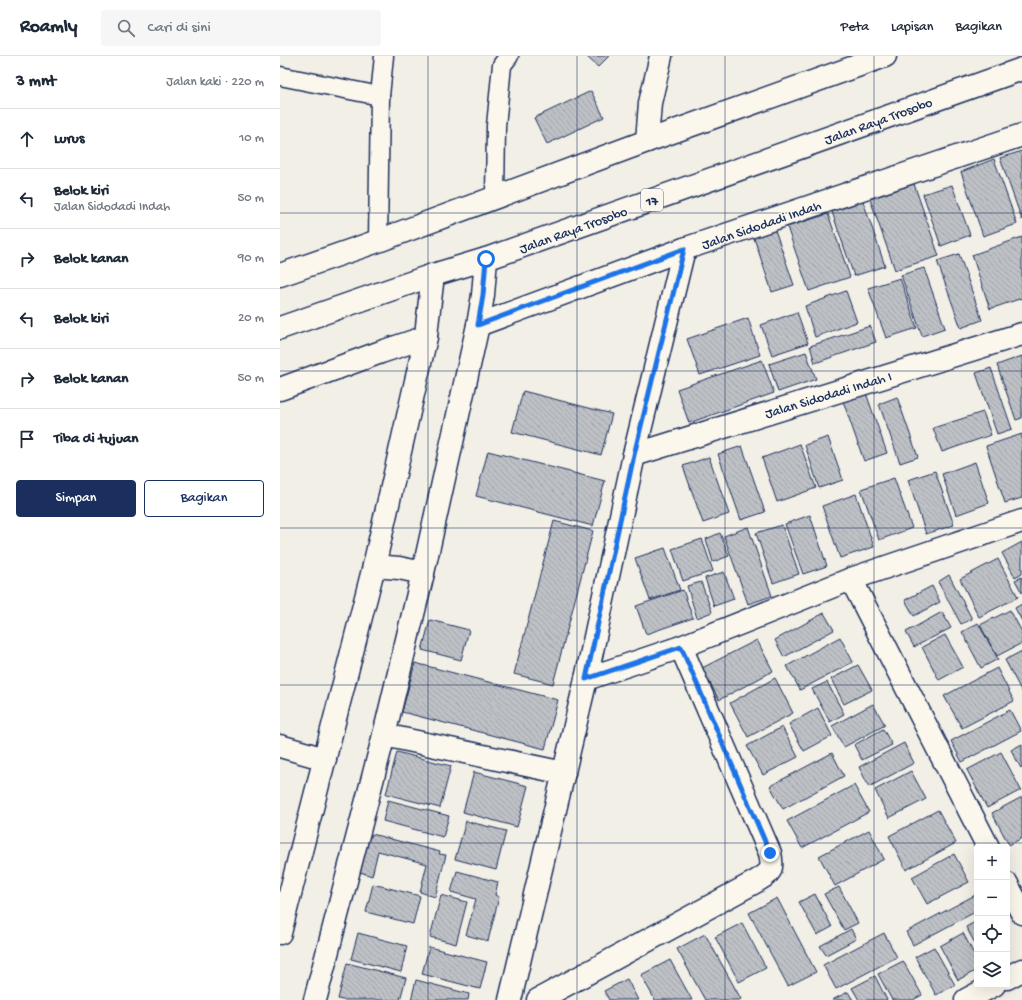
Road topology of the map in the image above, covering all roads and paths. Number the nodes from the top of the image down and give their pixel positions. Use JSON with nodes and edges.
{"nodes":[{"id":1,"x":384,"y":56,"type":"edge"},
{"id":2,"x":509,"y":56,"type":"edge"},
{"id":3,"x":661,"y":56,"type":"edge"},
{"id":4,"x":885,"y":56,"type":"edge"},
{"id":5,"x":1022,"y":69,"type":"edge"},
{"id":6,"x":280,"y":76,"type":"edge"},
{"id":7,"x":380,"y":96,"type":"junction"},
{"id":8,"x":1022,"y":135,"type":"edge"},
{"id":9,"x":647,"y":141,"type":"junction"},
{"id":10,"x":495,"y":198,"type":"junction"},
{"id":11,"x":378,"y":242,"type":"junction"},
{"id":12,"x":684,"y":249,"type":"junction"},
{"id":13,"x":486,"y":259,"type":"junction"},
{"id":14,"x":280,"y":275,"type":"edge"},
{"id":15,"x":433,"y":276,"type":"junction"},
{"id":16,"x":478,"y":325,"type":"junction"},
{"id":17,"x":280,"y":328,"type":"edge"},
{"id":18,"x":1022,"y":334,"type":"edge"},
{"id":19,"x":426,"y":337,"type":"junction"},
{"id":20,"x":280,"y":388,"type":"edge"},
{"id":21,"x":634,"y":455,"type":"junction"},
{"id":22,"x":1022,"y":521,"type":"edge"},
{"id":23,"x":374,"y":566,"type":"junction"},
{"id":24,"x":424,"y":573,"type":"junction"},
{"id":25,"x":850,"y":579,"type":"junction"},
{"id":26,"x":681,"y":647,"type":"junction"},
{"id":27,"x":586,"y":679,"type":"junction"},
{"id":28,"x":384,"y":735,"type":"junction"},
{"id":29,"x":280,"y":746,"type":"edge"},
{"id":30,"x":325,"y":759,"type":"junction"},
{"id":31,"x":564,"y":773,"type":"junction"},
{"id":32,"x":986,"y":844,"type":"edge"},
{"id":33,"x":1010,"y":890,"type":"edge"},
{"id":34,"x":1022,"y":913,"type":"edge"},
{"id":35,"x":280,"y":933,"type":"edge"},
{"id":36,"x":1022,"y":970,"type":"edge"},
{"id":37,"x":1010,"y":976,"type":"edge"},
{"id":38,"x":988,"y":988,"type":"edge"},
{"id":39,"x":315,"y":1000,"type":"edge"},
{"id":40,"x":510,"y":1000,"type":"edge"},
{"id":41,"x":538,"y":1000,"type":"edge"},
{"id":42,"x":966,"y":1000,"type":"edge"}],
"edges":[{"from":1,"to":7,"type":"lane"},
{"from":2,"to":10,"type":"lane"},
{"from":3,"to":9,"type":"main road"},
{"from":4,"to":9,"type":"main road"},
{"from":5,"to":13,"type":"main road","name":"Jalan Raya Trosobo","number":"17"},
{"from":6,"to":7,"type":"lane"},
{"from":7,"to":11,"type":"lane"},
{"from":8,"to":12,"type":"main road","name":"Jalan Sidodadi Indah"},
{"from":9,"to":10,"type":"main road"},
{"from":10,"to":11,"type":"main road"},
{"from":11,"to":14,"type":"main road"},
{"from":12,"to":16,"type":"main road","name":"Jalan Sidodadi Indah"},
{"from":12,"to":21,"type":"main road"},
{"from":13,"to":15,"type":"main road","name":"Jalan Raya Trosobo","number":"17"},
{"from":13,"to":16,"type":"main road"},
{"from":15,"to":17,"type":"main road","name":"Jalan Raya Trosobo","number":"17"},
{"from":15,"to":19,"type":"main road"},
{"from":16,"to":24,"type":"main road"},
{"from":18,"to":21,"type":"main road","name":"Jalan Sidodadi Indah I"},
{"from":19,"to":20,"type":"main road"},
{"from":19,"to":23,"type":"main road"},
{"from":21,"to":27,"type":"main road"},
{"from":22,"to":25,"type":"main road"},
{"from":23,"to":24,"type":"main road"},
{"from":23,"to":30,"type":"main road"},
{"from":24,"to":28,"type":"main road"},
{"from":25,"to":26,"type":"main road"},
{"from":25,"to":32,"type":"main road"},
{"from":26,"to":27,"type":"main road"},
{"from":26,"to":41,"type":"main road"},
{"from":27,"to":31,"type":"main road"},
{"from":28,"to":31,"type":"main road"},
{"from":28,"to":39,"type":"main road"},
{"from":29,"to":30,"type":"main road"},
{"from":30,"to":35,"type":"main road"},
{"from":31,"to":40,"type":"main road"},
{"from":33,"to":34,"type":"main road"},
{"from":36,"to":37,"type":"main road"},
{"from":38,"to":42,"type":"main road"}]}
